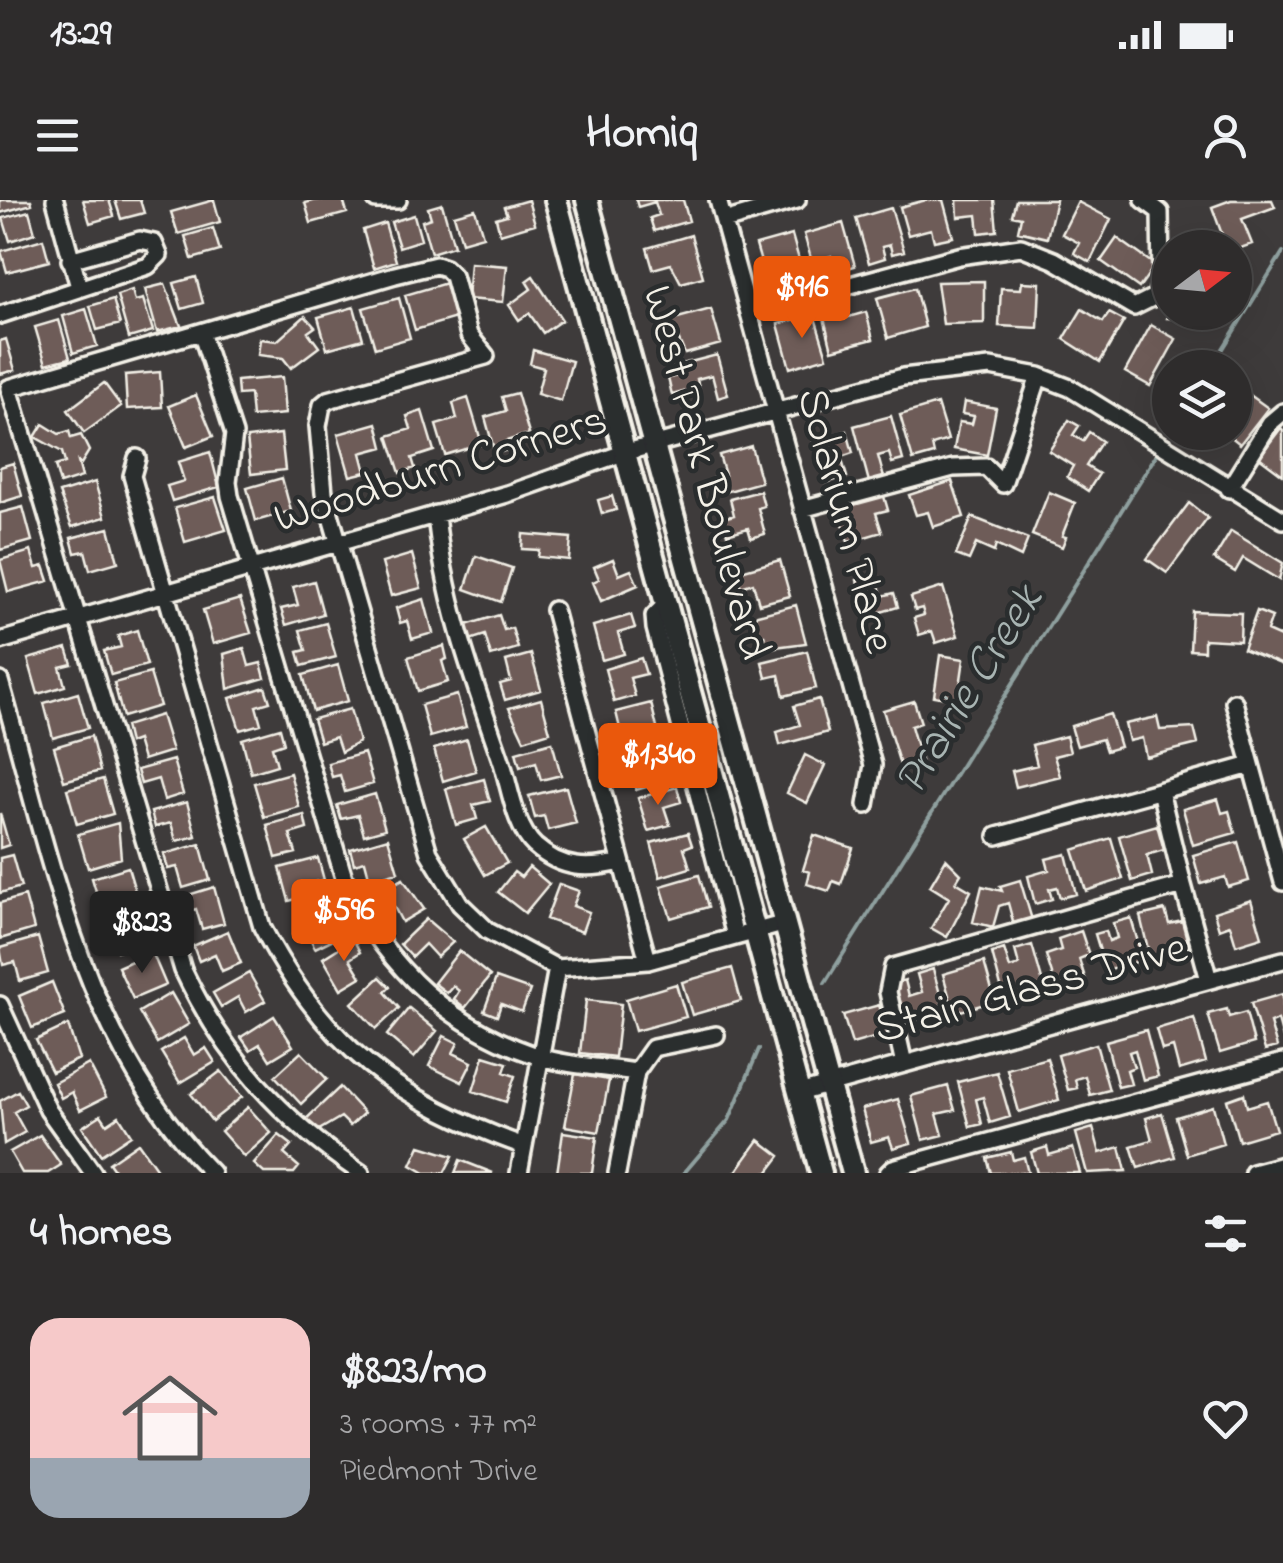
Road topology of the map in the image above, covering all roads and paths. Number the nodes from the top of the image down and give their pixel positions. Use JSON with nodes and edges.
{"nodes":[{"id":1,"x":55,"y":200,"type":"edge"},
{"id":2,"x":376,"y":200,"type":"edge"},
{"id":3,"x":398,"y":200,"type":"edge"},
{"id":4,"x":556,"y":200,"type":"edge"},
{"id":5,"x":588,"y":200,"type":"edge"},
{"id":6,"x":718,"y":200,"type":"edge"},
{"id":7,"x":798,"y":200,"type":"edge"},
{"id":8,"x":1144,"y":200,"type":"edge"},
{"id":9,"x":724,"y":220,"type":"junction"},
{"id":10,"x":70,"y":260,"type":"junction"},
{"id":11,"x":78,"y":287,"type":"junction"},
{"id":12,"x":748,"y":312,"type":"junction"},
{"id":13,"x":0,"y":315,"type":"edge"},
{"id":14,"x":200,"y":332,"type":"junction"},
{"id":15,"x":1039,"y":376,"type":"junction"},
{"id":16,"x":4,"y":389,"type":"edge"},
{"id":17,"x":775,"y":412,"type":"junction"},
{"id":18,"x":1283,"y":412,"type":"edge"},
{"id":19,"x":655,"y":445,"type":"junction"},
{"id":20,"x":623,"y":453,"type":"junction"},
{"id":21,"x":137,"y":458,"type":"dead end"},
{"id":22,"x":1229,"y":488,"type":"junction"},
{"id":23,"x":802,"y":509,"type":"junction"},
{"id":24,"x":436,"y":514,"type":"junction"},
{"id":25,"x":1283,"y":520,"type":"edge"},
{"id":26,"x":338,"y":542,"type":"junction"},
{"id":27,"x":251,"y":568,"type":"junction"},
{"id":28,"x":163,"y":593,"type":"junction"},
{"id":29,"x":665,"y":604,"type":"junction"},
{"id":30,"x":554,"y":610,"type":"dead end"},
{"id":31,"x":78,"y":618,"type":"junction"},
{"id":32,"x":0,"y":640,"type":"edge"},
{"id":33,"x":0,"y":681,"type":"edge"},
{"id":34,"x":1234,"y":702,"type":"dead end"},
{"id":35,"x":1251,"y":765,"type":"junction"},
{"id":36,"x":1160,"y":790,"type":"junction"},
{"id":37,"x":866,"y":805,"type":"dead end"},
{"id":38,"x":997,"y":836,"type":"dead end"},
{"id":39,"x":621,"y":862,"type":"junction"},
{"id":40,"x":1283,"y":882,"type":"edge"},
{"id":41,"x":1183,"y":886,"type":"junction"},
{"id":42,"x":786,"y":922,"type":"junction"},
{"id":43,"x":756,"y":930,"type":"junction"},
{"id":44,"x":735,"y":936,"type":"junction"},
{"id":45,"x":1283,"y":960,"type":"edge"},
{"id":46,"x":648,"y":961,"type":"junction"},
{"id":47,"x":556,"y":968,"type":"junction"},
{"id":48,"x":1210,"y":980,"type":"junction"},
{"id":49,"x":0,"y":1006,"type":"edge"},
{"id":50,"x":716,"y":1035,"type":"dead end"},
{"id":51,"x":540,"y":1057,"type":"junction"},
{"id":52,"x":1283,"y":1062,"type":"edge"},
{"id":53,"x":904,"y":1064,"type":"junction"},
{"id":54,"x":636,"y":1072,"type":"junction"},
{"id":55,"x":829,"y":1084,"type":"junction"},
{"id":56,"x":799,"y":1093,"type":"junction"},
{"id":57,"x":524,"y":1146,"type":"junction"},
{"id":58,"x":1283,"y":1165,"type":"edge"},
{"id":59,"x":93,"y":1173,"type":"edge"},
{"id":60,"x":212,"y":1173,"type":"edge"},
{"id":61,"x":361,"y":1173,"type":"edge"},
{"id":62,"x":519,"y":1173,"type":"edge"},
{"id":63,"x":618,"y":1173,"type":"edge"},
{"id":64,"x":822,"y":1173,"type":"edge"},
{"id":65,"x":853,"y":1173,"type":"edge"},
{"id":66,"x":888,"y":1173,"type":"edge"},
{"id":67,"x":1253,"y":1173,"type":"edge"}],
"edges":[{"from":1,"to":10,"type":"street"},
{"from":2,"to":3,"type":"street"},
{"from":4,"to":20,"type":"main road","name":"West Park Boulevard"},
{"from":5,"to":19,"type":"main road","name":"West Park Boulevard"},
{"from":6,"to":9,"type":"street","name":"Solarium Place"},
{"from":7,"to":9,"type":"street"},
{"from":8,"to":12,"type":"street"},
{"from":9,"to":12,"type":"street","name":"Solarium Place"},
{"from":10,"to":11,"type":"street"},
{"from":10,"to":11,"type":"street"},
{"from":11,"to":13,"type":"street"},
{"from":12,"to":17,"type":"street","name":"Solarium Place"},
{"from":14,"to":16,"type":"street"},
{"from":14,"to":26,"type":"street"},
{"from":14,"to":27,"type":"street"},
{"from":15,"to":17,"type":"street","name":"Woodburn Corners"},
{"from":15,"to":22,"type":"street","name":"Woodburn Corners"},
{"from":15,"to":23,"type":"street"},
{"from":16,"to":31,"type":"street"},
{"from":17,"to":19,"type":"street","name":"Woodburn Corners"},
{"from":17,"to":23,"type":"street","name":"Solarium Place"},
{"from":18,"to":22,"type":"street"},
{"from":19,"to":20,"type":"street","name":"Woodburn Corners"},
{"from":19,"to":42,"type":"main road","name":"West Park Boulevard"},
{"from":20,"to":24,"type":"street","name":"Woodburn Corners"},
{"from":20,"to":29,"type":"main road","name":"West Park Boulevard"},
{"from":21,"to":28,"type":"street"},
{"from":22,"to":25,"type":"street","name":"Woodburn Corners"},
{"from":23,"to":37,"type":"street","name":"Solarium Place"},
{"from":24,"to":26,"type":"street","name":"Woodburn Corners"},
{"from":24,"to":39,"type":"street"},
{"from":26,"to":27,"type":"street","name":"Woodburn Corners"},
{"from":26,"to":47,"type":"street"},
{"from":27,"to":28,"type":"street","name":"Woodburn Corners"},
{"from":27,"to":51,"type":"street"},
{"from":28,"to":31,"type":"street","name":"Woodburn Corners"},
{"from":28,"to":57,"type":"street"},
{"from":29,"to":43,"type":"main road","name":"West Park Boulevard"},
{"from":29,"to":44,"type":"street"},
{"from":30,"to":39,"type":"street"},
{"from":31,"to":32,"type":"street","name":"Woodburn Corners"},
{"from":31,"to":61,"type":"street"},
{"from":33,"to":60,"type":"street"},
{"from":34,"to":35,"type":"street"},
{"from":35,"to":36,"type":"street"},
{"from":35,"to":40,"type":"street"},
{"from":36,"to":38,"type":"street"},
{"from":36,"to":41,"type":"street"},
{"from":39,"to":46,"type":"street"},
{"from":41,"to":48,"type":"street"},
{"from":41,"to":53,"type":"street"},
{"from":42,"to":43,"type":"street"},
{"from":42,"to":55,"type":"main road","name":"West Park Boulevard"},
{"from":43,"to":44,"type":"street"},
{"from":43,"to":56,"type":"main road","name":"West Park Boulevard"},
{"from":44,"to":46,"type":"street"},
{"from":45,"to":48,"type":"street","name":"Stain Glass Drive"},
{"from":46,"to":47,"type":"street"},
{"from":47,"to":51,"type":"street"},
{"from":48,"to":53,"type":"street","name":"Stain Glass Drive"},
{"from":49,"to":59,"type":"street"},
{"from":50,"to":54,"type":"street"},
{"from":51,"to":54,"type":"street"},
{"from":51,"to":57,"type":"street"},
{"from":52,"to":66,"type":"street"},
{"from":53,"to":55,"type":"street","name":"Stain Glass Drive"},
{"from":54,"to":63,"type":"street"},
{"from":55,"to":56,"type":"street","name":"Stain Glass Drive"},
{"from":55,"to":65,"type":"main road","name":"West Park Boulevard"},
{"from":56,"to":64,"type":"main road","name":"West Park Boulevard"},
{"from":57,"to":62,"type":"street"},
{"from":58,"to":67,"type":"street"}]}
